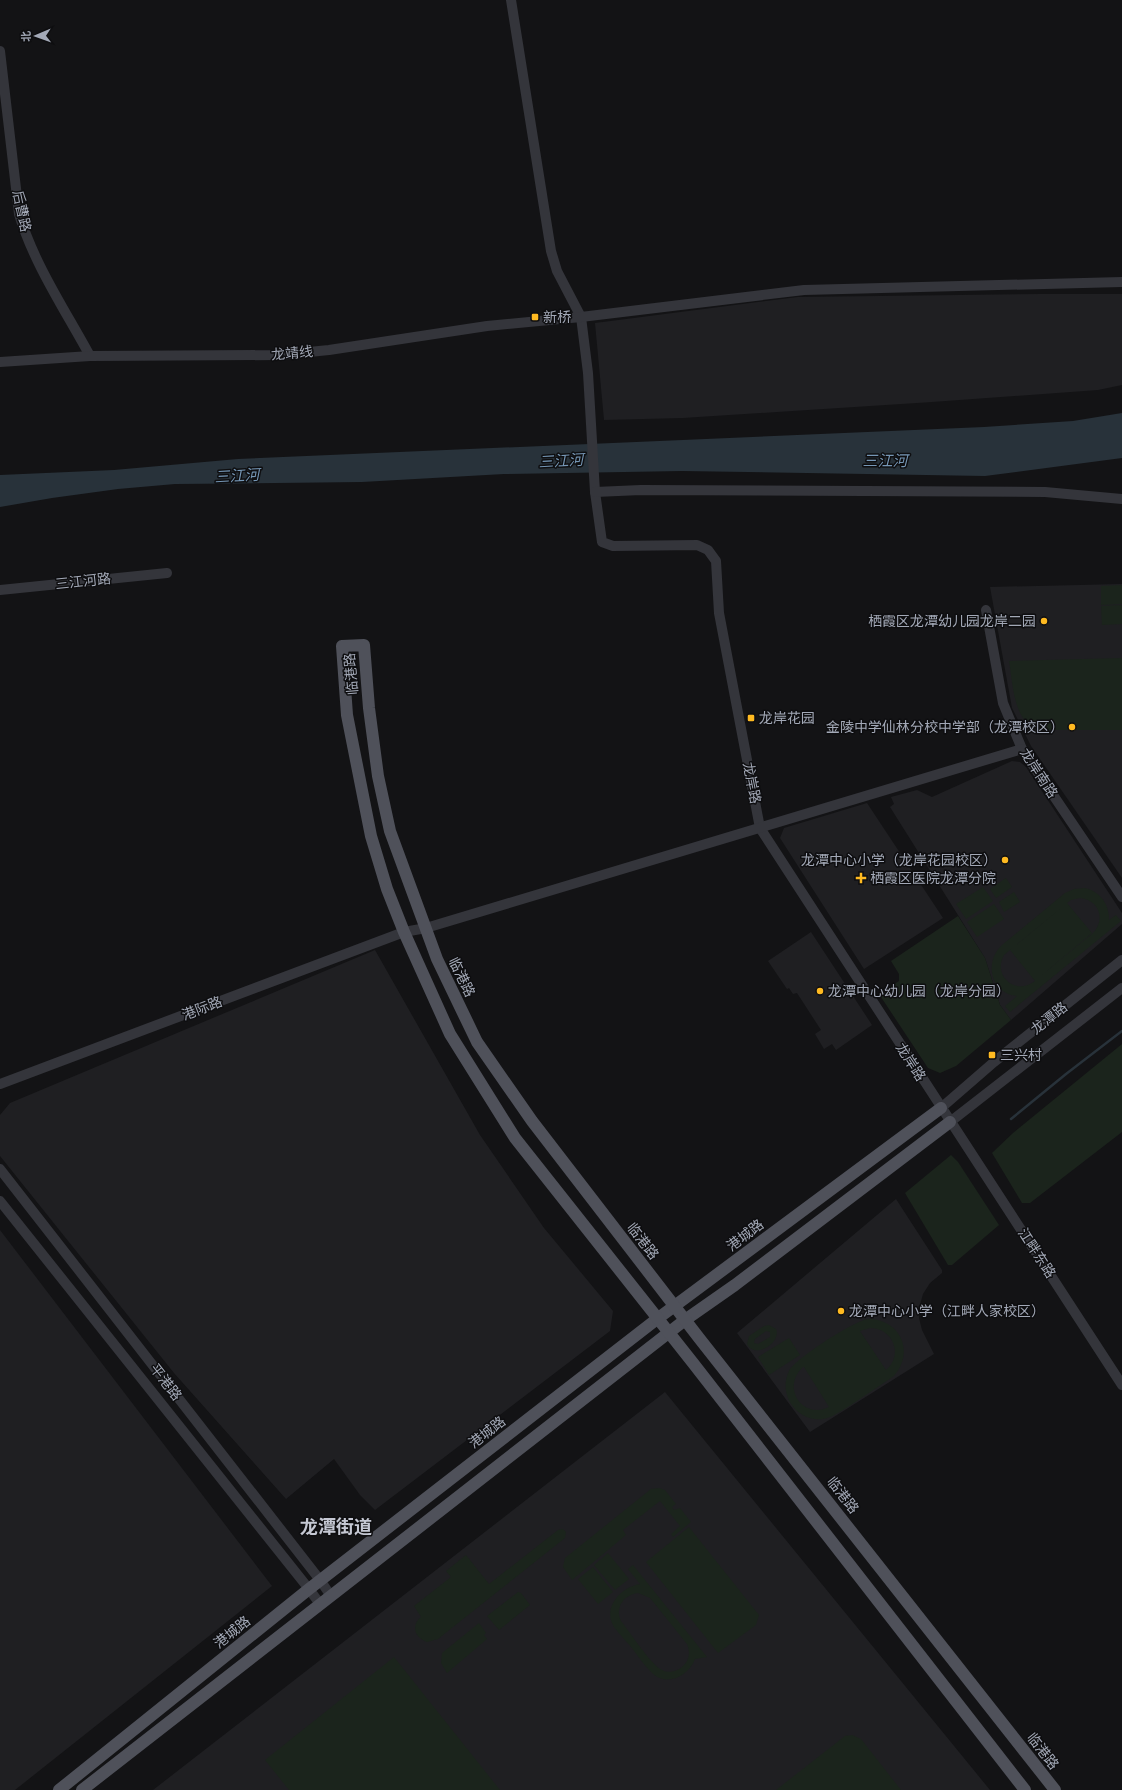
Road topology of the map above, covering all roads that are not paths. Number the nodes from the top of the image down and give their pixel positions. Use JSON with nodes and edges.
{"nodes":[{"id":1,"x":511,"y":0,"type":"edge"},
{"id":2,"x":0,"y":51,"type":"edge"},
{"id":3,"x":1122,"y":282,"type":"edge"},
{"id":4,"x":581,"y":317,"type":"junction"},
{"id":5,"x":90,"y":356,"type":"junction"},
{"id":6,"x":0,"y":362,"type":"edge"},
{"id":7,"x":595,"y":492,"type":"junction"},
{"id":8,"x":1122,"y":499,"type":"edge"},
{"id":9,"x":167,"y":573,"type":"dead end"},
{"id":10,"x":0,"y":590,"type":"edge"},
{"id":11,"x":986,"y":610,"type":"dead end"},
{"id":12,"x":1022,"y":749,"type":"junction"},
{"id":13,"x":760,"y":828,"type":"junction"},
{"id":14,"x":1122,"y":897,"type":"edge"},
{"id":15,"x":426,"y":928,"type":"junction"},
{"id":16,"x":404,"y":932,"type":"junction"},
{"id":17,"x":1122,"y":960,"type":"edge"},
{"id":18,"x":1122,"y":988,"type":"edge"},
{"id":19,"x":0,"y":1084,"type":"edge"},
{"id":20,"x":941,"y":1108,"type":"junction"},
{"id":21,"x":950,"y":1122,"type":"junction"},
{"id":22,"x":0,"y":1169,"type":"edge"},
{"id":23,"x":0,"y":1201,"type":"edge"},
{"id":24,"x":675,"y":1306,"type":"junction"},
{"id":25,"x":657,"y":1318,"type":"junction"},
{"id":26,"x":685,"y":1320,"type":"junction"},
{"id":27,"x":669,"y":1334,"type":"junction"},
{"id":28,"x":1122,"y":1385,"type":"edge"},
{"id":29,"x":320,"y":1580,"type":"junction"},
{"id":30,"x":309,"y":1589,"type":"junction"},
{"id":31,"x":331,"y":1596,"type":"junction"},
{"id":32,"x":320,"y":1604,"type":"junction"},
{"id":33,"x":59,"y":1790,"type":"edge"},
{"id":34,"x":82,"y":1790,"type":"edge"},
{"id":35,"x":1025,"y":1790,"type":"edge"},
{"id":36,"x":1055,"y":1790,"type":"edge"}],
"edges":[{"from":1,"to":4,"type":"street"},
{"from":2,"to":5,"type":"street","name":"后曹路"},
{"from":3,"to":4,"type":"street","name":"龙靖线"},
{"from":4,"to":5,"type":"street","name":"龙靖线"},
{"from":4,"to":7,"type":"street"},
{"from":5,"to":6,"type":"street","name":"龙靖线"},
{"from":7,"to":8,"type":"street"},
{"from":7,"to":13,"type":"street","name":"龙岸路"},
{"from":9,"to":10,"type":"street","name":"三江河路"},
{"from":11,"to":12,"type":"street","name":"龙岸南路"},
{"from":12,"to":13,"type":"street","name":"港际路"},
{"from":12,"to":14,"type":"street","name":"龙岸南路"},
{"from":13,"to":15,"type":"street","name":"港际路"},
{"from":13,"to":20,"type":"street","name":"龙岸路"},
{"from":15,"to":16,"type":"street","name":"港际路"},
{"from":15,"to":16,"type":"main road","name":"临港路"},
{"from":15,"to":24,"type":"main road","name":"临港路"},
{"from":16,"to":19,"type":"street","name":"港际路"},
{"from":16,"to":25,"type":"main road","name":"临港路"},
{"from":17,"to":20,"type":"street","name":"龙潭路"},
{"from":18,"to":21,"type":"street","name":"龙潭路"},
{"from":20,"to":21,"type":"street","name":"龙岸路"},
{"from":20,"to":24,"type":"main road","name":"港城路"},
{"from":21,"to":26,"type":"main road"},
{"from":21,"to":28,"type":"street","name":"江畔东路"},
{"from":22,"to":29,"type":"street","name":"平港路"},
{"from":23,"to":30,"type":"street","name":"平港路"},
{"from":24,"to":25,"type":"main road","name":"港城路"},
{"from":24,"to":26,"type":"main road","name":"临港路"},
{"from":25,"to":27,"type":"main road","name":"临港路"},
{"from":25,"to":29,"type":"main road","name":"港城路"},
{"from":26,"to":27,"type":"main road"},
{"from":26,"to":36,"type":"main road","name":"临港路"},
{"from":27,"to":31,"type":"main road"},
{"from":27,"to":35,"type":"main road","name":"临港路"},
{"from":29,"to":30,"type":"main road","name":"港城路"},
{"from":29,"to":31,"type":"street","name":"平港路"},
{"from":30,"to":32,"type":"street","name":"平港路"},
{"from":30,"to":33,"type":"main road","name":"港城路"},
{"from":31,"to":32,"type":"main road"},
{"from":32,"to":34,"type":"main road"}]}
